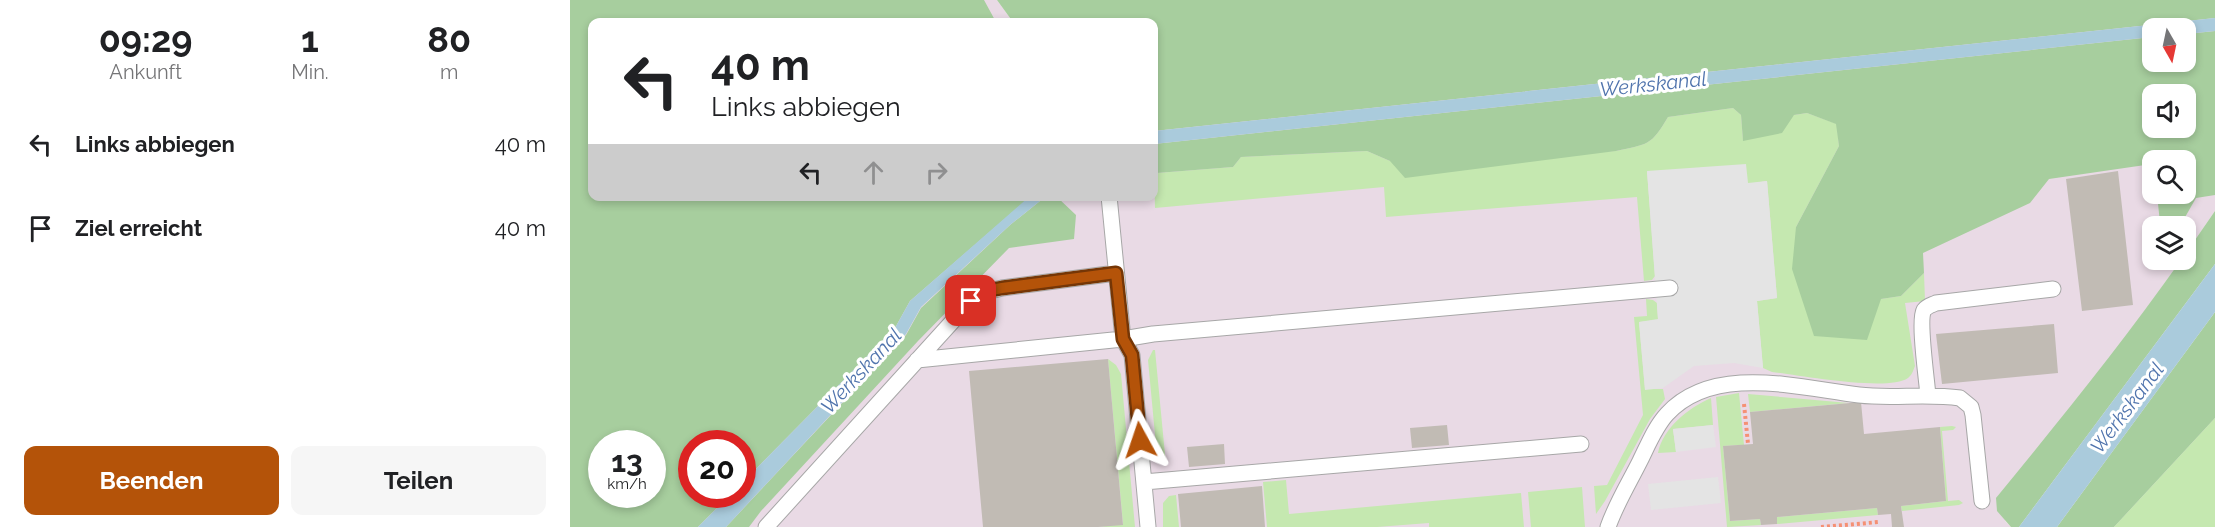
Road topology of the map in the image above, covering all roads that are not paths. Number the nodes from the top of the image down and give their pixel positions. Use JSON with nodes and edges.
{"nodes":[{"id":1,"x":1109,"y":201,"type":"edge"},
{"id":2,"x":1116,"y":273,"type":"junction"},
{"id":3,"x":1670,"y":288,"type":"dead end"},
{"id":4,"x":2053,"y":289,"type":"dead end"},
{"id":5,"x":1123,"y":339,"type":"junction"},
{"id":6,"x":917,"y":360,"type":"junction"},
{"id":7,"x":1928,"y":396,"type":"junction"},
{"id":8,"x":1581,"y":444,"type":"dead end"},
{"id":9,"x":1144,"y":482,"type":"junction"},
{"id":10,"x":1982,"y":501,"type":"dead end"},
{"id":11,"x":766,"y":527,"type":"edge"},
{"id":12,"x":1148,"y":527,"type":"edge"},
{"id":13,"x":1608,"y":527,"type":"edge"}],
"edges":[{"from":1,"to":2,"type":"lane"},
{"from":2,"to":5,"type":"lane"},
{"from":2,"to":6,"type":"lane"},
{"from":3,"to":5,"type":"lane"},
{"from":4,"to":7,"type":"lane"},
{"from":5,"to":6,"type":"lane"},
{"from":5,"to":9,"type":"lane"},
{"from":6,"to":11,"type":"lane"},
{"from":7,"to":10,"type":"lane"},
{"from":7,"to":13,"type":"lane"},
{"from":8,"to":9,"type":"lane"},
{"from":9,"to":12,"type":"lane"}]}
